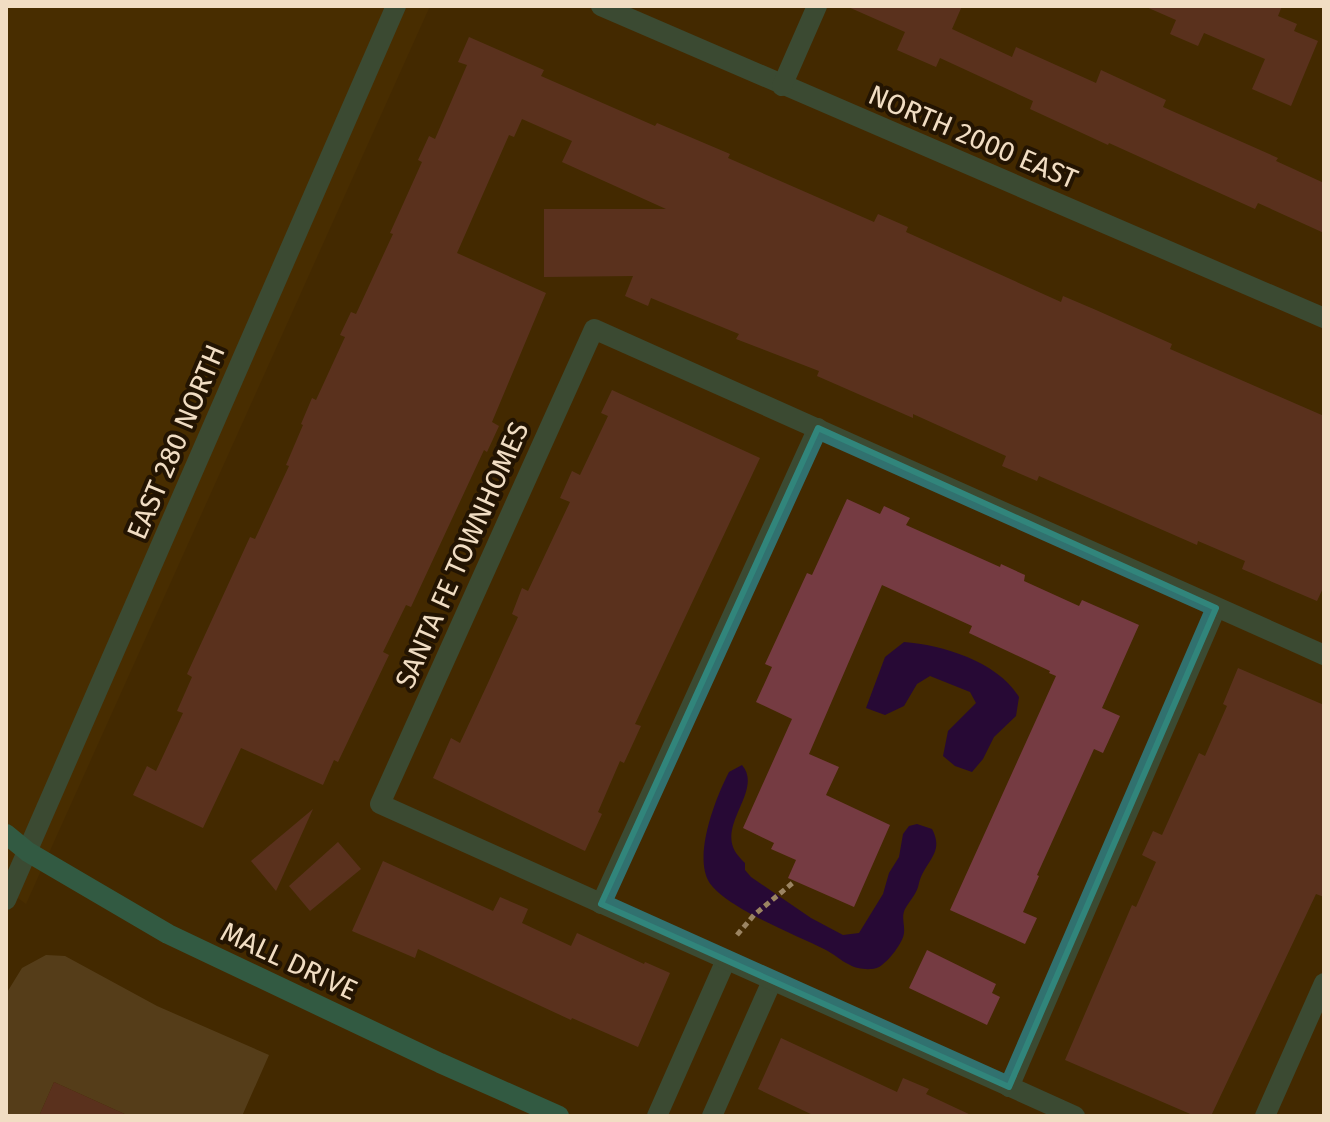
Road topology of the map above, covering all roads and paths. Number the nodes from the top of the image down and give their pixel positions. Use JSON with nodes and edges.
{"nodes":[{"id":1,"x":396,"y":6,"type":"edge"},
{"id":2,"x":601,"y":6,"type":"edge"},
{"id":3,"x":817,"y":6,"type":"edge"},
{"id":4,"x":782,"y":86,"type":"junction"},
{"id":5,"x":1324,"y":318,"type":"edge"},
{"id":6,"x":818,"y":428,"type":"junction"},
{"id":7,"x":1216,"y":608,"type":"junction"},
{"id":8,"x":1324,"y":655,"type":"edge"},
{"id":9,"x":6,"y":834,"type":"edge"},
{"id":10,"x":28,"y":852,"type":"junction"},
{"id":11,"x":795,"y":881,"type":"dead end"},
{"id":12,"x":6,"y":900,"type":"edge"},
{"id":13,"x":601,"y":904,"type":"junction"},
{"id":14,"x":736,"y":936,"type":"dead end"},
{"id":15,"x":726,"y":960,"type":"junction"},
{"id":16,"x":772,"y":981,"type":"junction"},
{"id":17,"x":1324,"y":983,"type":"edge"},
{"id":18,"x":1009,"y":1087,"type":"junction"},
{"id":19,"x":559,"y":1116,"type":"edge"},
{"id":20,"x":657,"y":1116,"type":"edge"},
{"id":21,"x":712,"y":1116,"type":"edge"},
{"id":22,"x":1075,"y":1116,"type":"edge"},
{"id":23,"x":1265,"y":1116,"type":"edge"}],
"edges":[{"from":1,"to":10,"type":"street","name":"EAST 280 NORTH"},
{"from":2,"to":4,"type":"street","name":"NORTH 2000 EAST"},
{"from":3,"to":4,"type":"street"},
{"from":4,"to":5,"type":"street","name":"NORTH 2000 EAST"},
{"from":6,"to":7,"type":"street"},
{"from":6,"to":13,"type":"street"},
{"from":6,"to":13,"type":"street","name":"SANTA FE TOWNHOMES"},
{"from":7,"to":8,"type":"street"},
{"from":7,"to":18,"type":"street"},
{"from":9,"to":10,"type":"main road","name":"MALL DRIVE"},
{"from":10,"to":12,"type":"street","name":"EAST 280 NORTH"},
{"from":10,"to":19,"type":"main road","name":"MALL DRIVE"},
{"from":11,"to":14,"type":"path"},
{"from":13,"to":15,"type":"street"},
{"from":15,"to":16,"type":"street"},
{"from":15,"to":20,"type":"street"},
{"from":16,"to":18,"type":"street"},
{"from":16,"to":21,"type":"street"},
{"from":17,"to":23,"type":"street"},
{"from":18,"to":22,"type":"street"}]}
